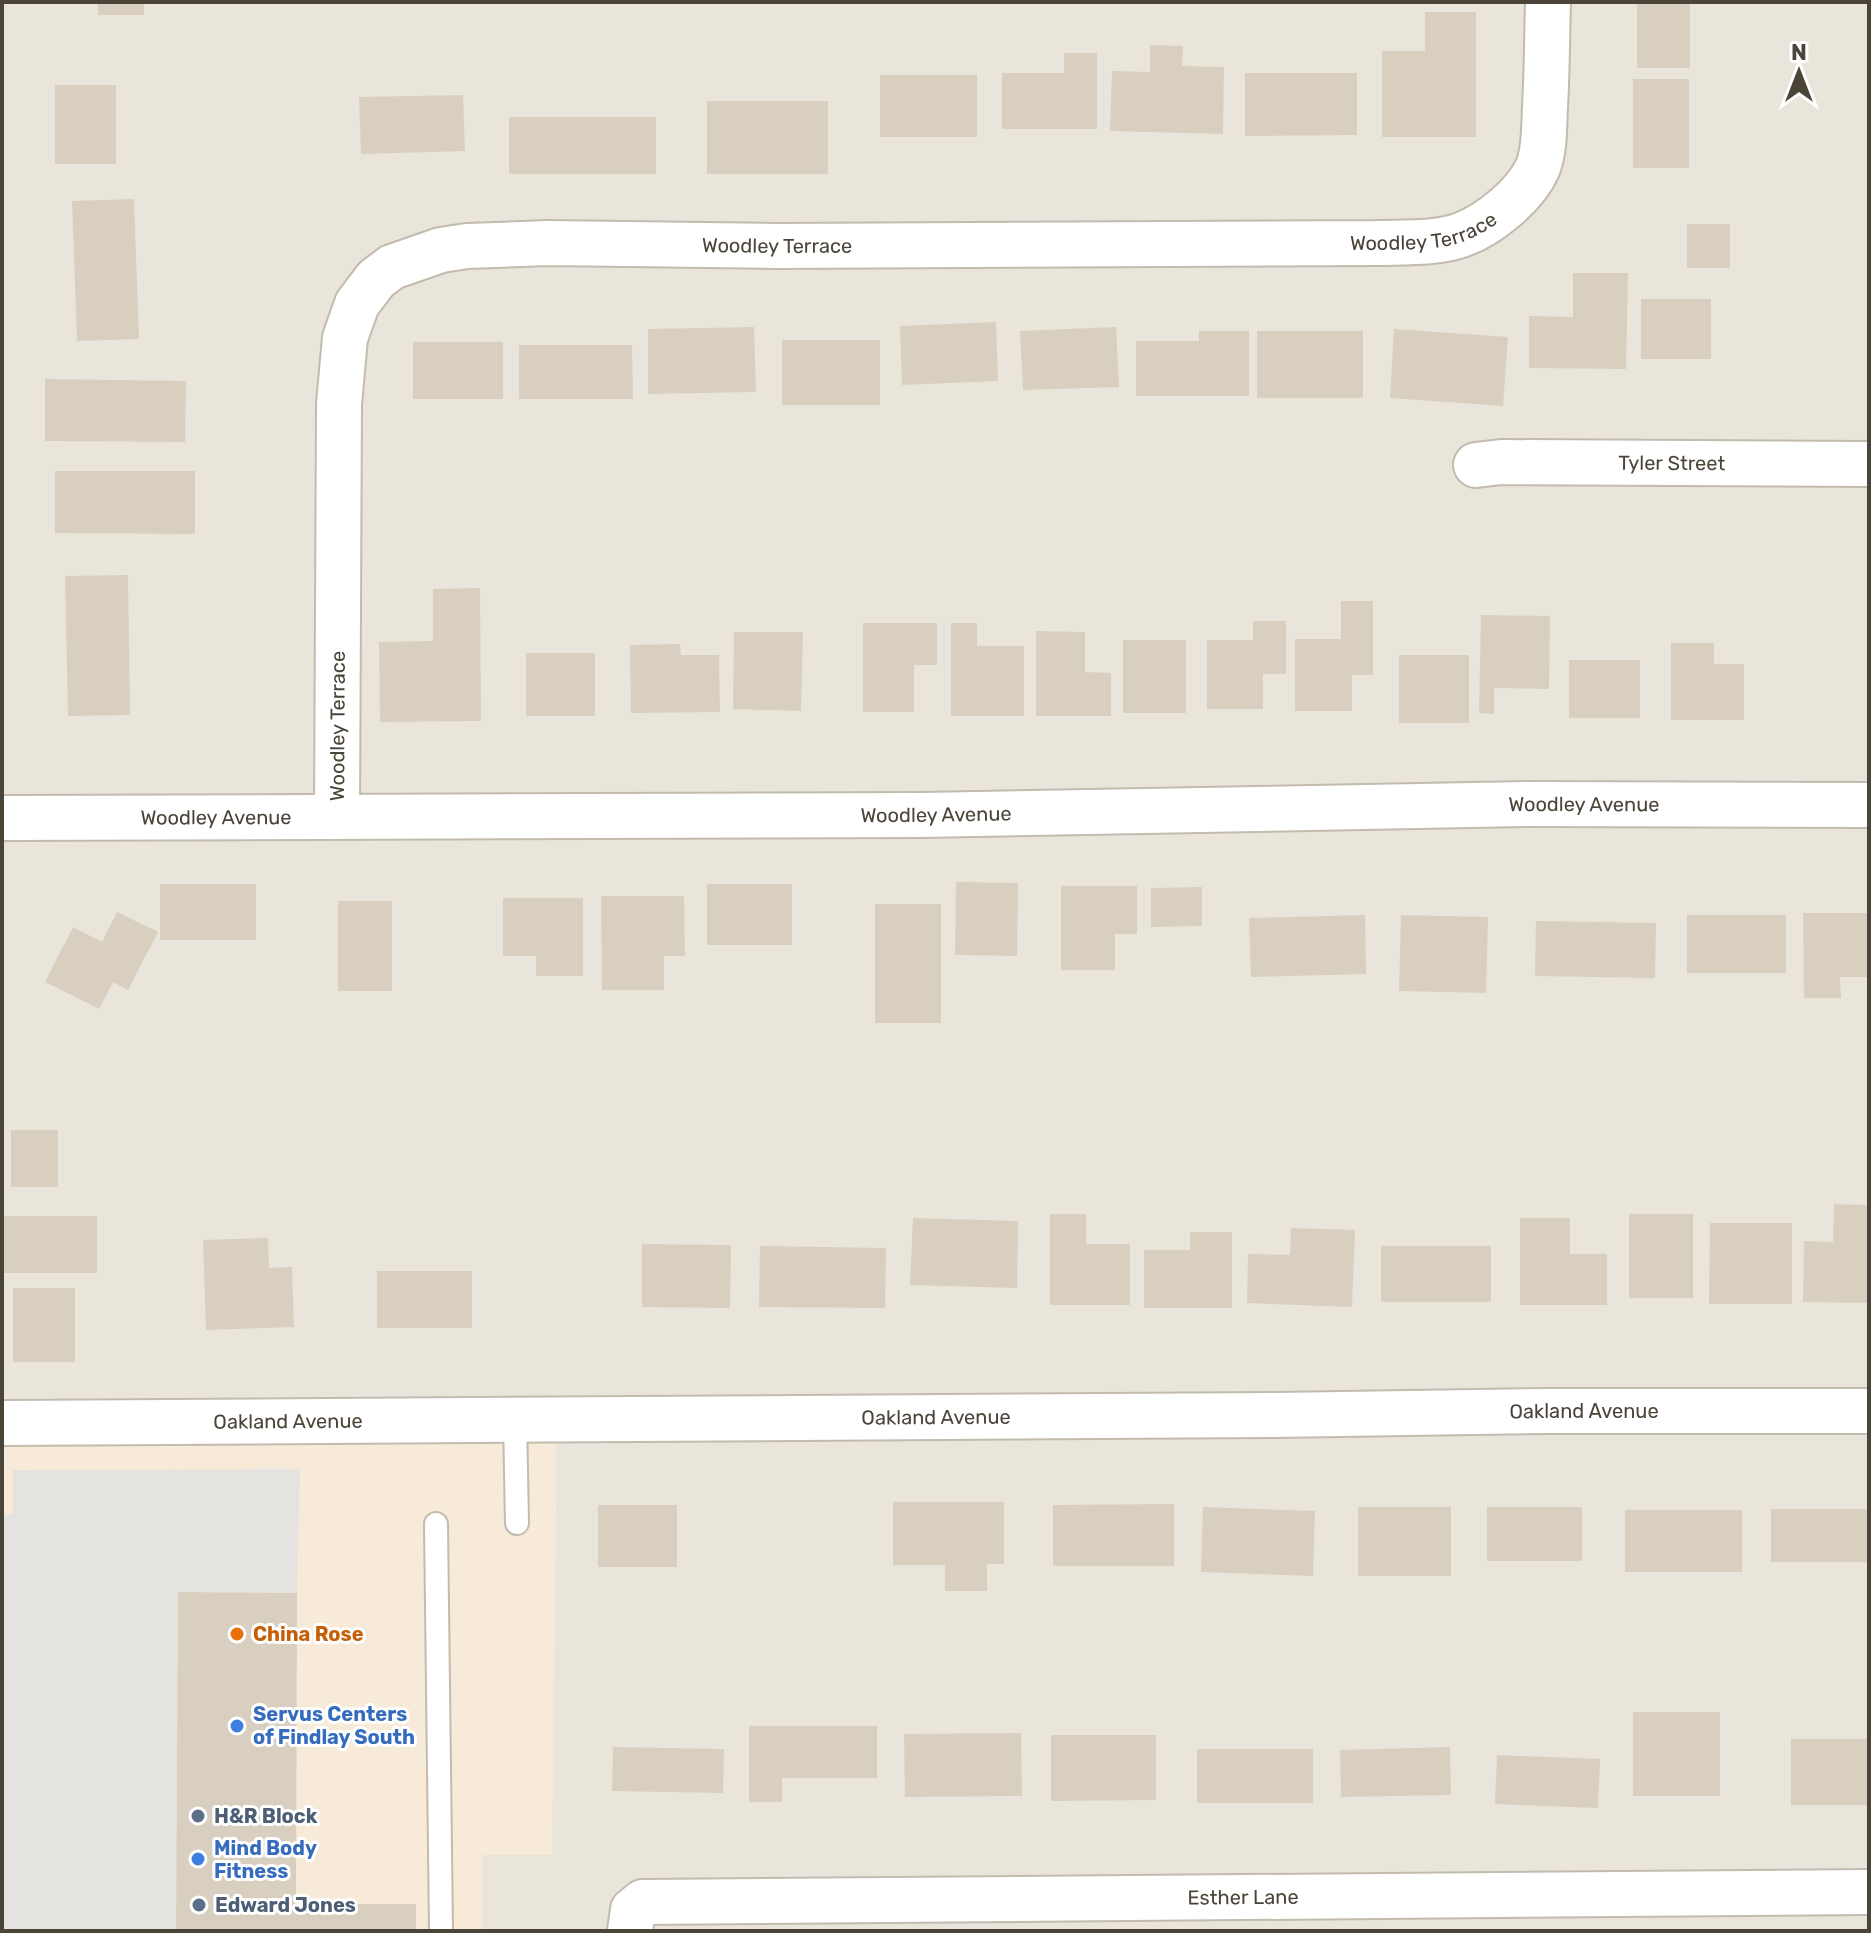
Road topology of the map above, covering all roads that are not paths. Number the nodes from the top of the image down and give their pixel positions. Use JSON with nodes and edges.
{"nodes":[{"id":1,"x":1548,"y":2,"type":"edge"},
{"id":2,"x":1869,"y":464,"type":"edge"},
{"id":3,"x":1476,"y":465,"type":"dead end"},
{"id":4,"x":1869,"y":805,"type":"edge"},
{"id":5,"x":337,"y":816,"type":"junction"},
{"id":6,"x":2,"y":818,"type":"edge"},
{"id":7,"x":1869,"y":1411,"type":"edge"},
{"id":8,"x":515,"y":1419,"type":"junction"},
{"id":9,"x":2,"y":1423,"type":"edge"},
{"id":10,"x":517,"y":1523,"type":"dead end"},
{"id":11,"x":436,"y":1524,"type":"dead end"},
{"id":12,"x":1869,"y":1892,"type":"edge"},
{"id":13,"x":630,"y":1927,"type":"edge"},
{"id":14,"x":441,"y":1931,"type":"edge"}],
"edges":[{"from":1,"to":5,"type":"street","name":"Woodley Terrace"},
{"from":2,"to":3,"type":"street","name":"Tyler Street"},
{"from":4,"to":5,"type":"street","name":"Woodley Avenue"},
{"from":5,"to":6,"type":"street","name":"Woodley Avenue"},
{"from":7,"to":8,"type":"street","name":"Oakland Avenue"},
{"from":8,"to":9,"type":"street","name":"Oakland Avenue"},
{"from":8,"to":10,"type":"lane"},
{"from":11,"to":14,"type":"lane"},
{"from":12,"to":13,"type":"street","name":"Esther Lane"}]}
